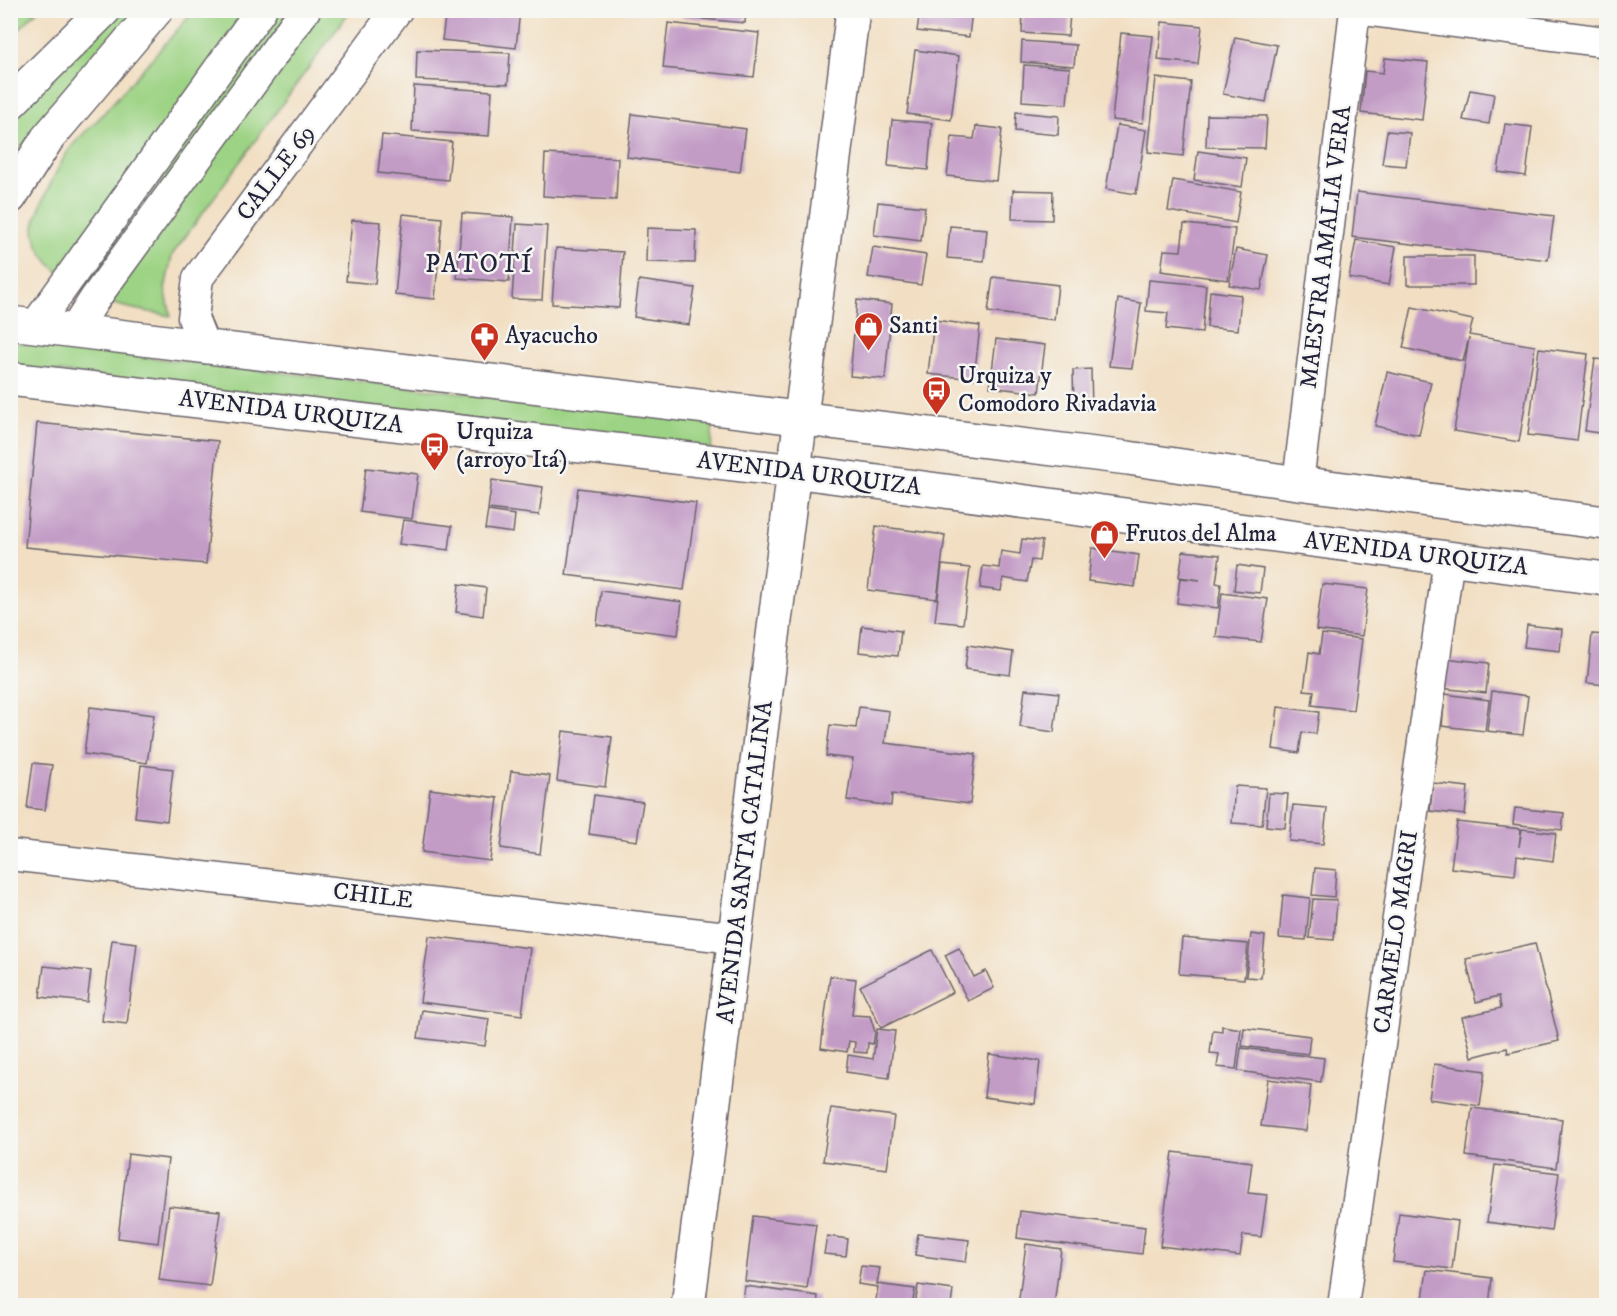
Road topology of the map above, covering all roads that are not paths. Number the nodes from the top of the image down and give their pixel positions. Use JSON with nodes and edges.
{"nodes":[{"id":1,"x":104,"y":10,"type":"edge"},
{"id":2,"x":156,"y":10,"type":"edge"},
{"id":3,"x":261,"y":10,"type":"edge"},
{"id":4,"x":305,"y":10,"type":"edge"},
{"id":5,"x":397,"y":10,"type":"edge"},
{"id":6,"x":853,"y":10,"type":"edge"},
{"id":7,"x":1354,"y":10,"type":"edge"},
{"id":8,"x":1363,"y":10,"type":"edge"},
{"id":9,"x":1606,"y":42,"type":"edge"},
{"id":10,"x":10,"y":103,"type":"edge"},
{"id":11,"x":10,"y":197,"type":"edge"},
{"id":12,"x":23,"y":325,"type":"edge"},
{"id":13,"x":74,"y":332,"type":"junction"},
{"id":14,"x":205,"y":348,"type":"junction"},
{"id":15,"x":10,"y":379,"type":"edge"},
{"id":16,"x":801,"y":419,"type":"junction"},
{"id":17,"x":794,"y":471,"type":"junction"},
{"id":18,"x":1298,"y":483,"type":"junction"},
{"id":19,"x":1606,"y":523,"type":"edge"},
{"id":20,"x":1449,"y":558,"type":"junction"},
{"id":21,"x":1606,"y":579,"type":"edge"},
{"id":22,"x":10,"y":855,"type":"edge"},
{"id":23,"x":735,"y":938,"type":"junction"},
{"id":24,"x":688,"y":1305,"type":"edge"},
{"id":25,"x":1343,"y":1305,"type":"edge"}],
"edges":[{"from":1,"to":10,"type":"main road"},
{"from":2,"to":11,"type":"main road"},
{"from":3,"to":12,"type":"street"},
{"from":4,"to":13,"type":"street"},
{"from":5,"to":14,"type":"street","name":"CALLE 69"},
{"from":6,"to":16,"type":"main road","name":"AVENIDA SANTA CATALINA"},
{"from":7,"to":18,"type":"street","name":"MAESTRA AMALIA VERA"},
{"from":8,"to":9,"type":"street"},
{"from":12,"to":13,"type":"main road"},
{"from":13,"to":14,"type":"main road"},
{"from":14,"to":16,"type":"main road"},
{"from":15,"to":17,"type":"main road","name":"AVENIDA URQUIZA"},
{"from":16,"to":17,"type":"main road","name":"AVENIDA SANTA CATALINA"},
{"from":16,"to":18,"type":"main road"},
{"from":17,"to":20,"type":"main road","name":"AVENIDA URQUIZA"},
{"from":17,"to":23,"type":"main road","name":"AVENIDA SANTA CATALINA"},
{"from":18,"to":19,"type":"main road"},
{"from":20,"to":21,"type":"main road","name":"AVENIDA URQUIZA"},
{"from":20,"to":25,"type":"street","name":"CARMELO MAGRI"},
{"from":22,"to":23,"type":"street","name":"CHILE"},
{"from":23,"to":24,"type":"main road","name":"AVENIDA SANTA CATALINA"}]}
